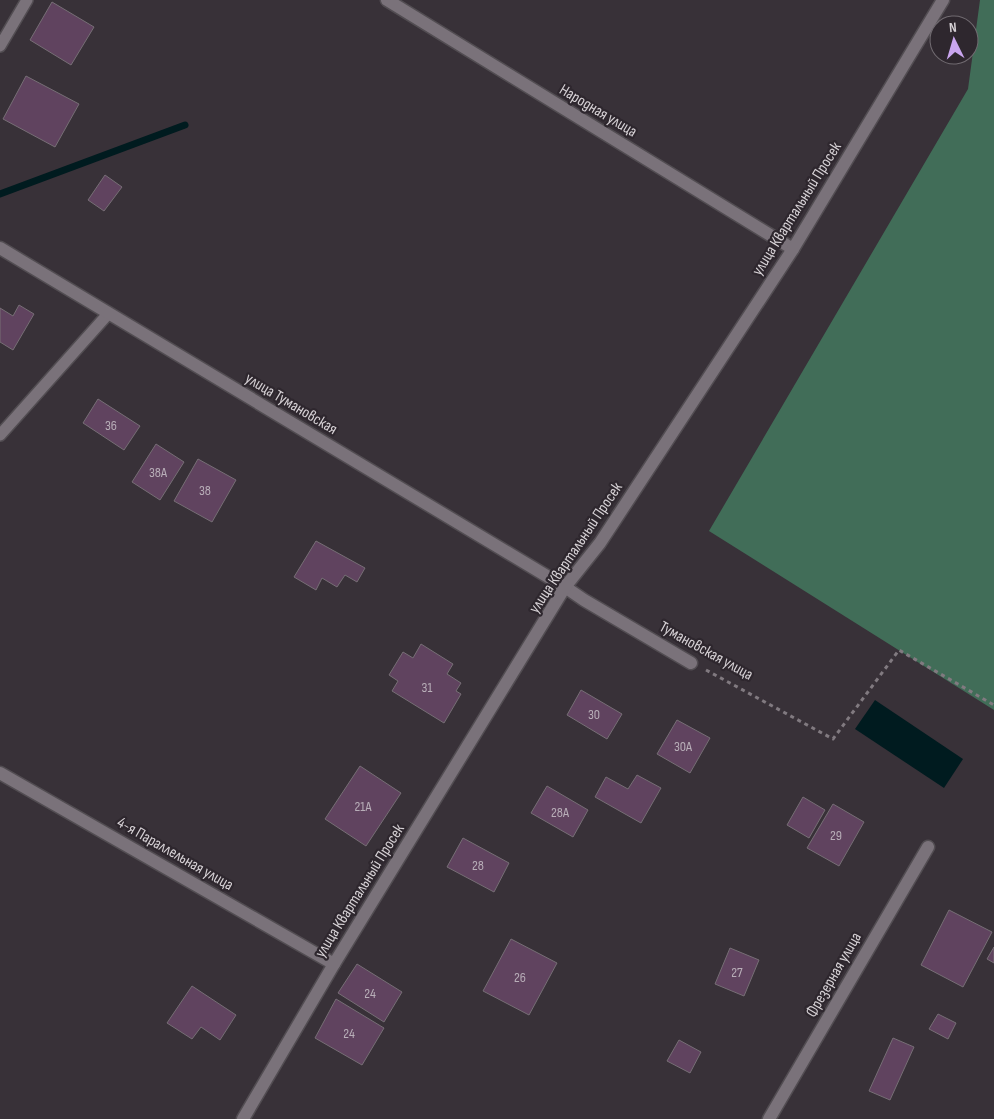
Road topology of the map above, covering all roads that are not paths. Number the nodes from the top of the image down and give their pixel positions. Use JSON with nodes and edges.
{"nodes":[{"id":1,"x":27,"y":0,"type":"edge"},
{"id":2,"x":386,"y":0,"type":"edge"},
{"id":3,"x":943,"y":0,"type":"edge"},
{"id":4,"x":0,"y":46,"type":"edge"},
{"id":5,"x":0,"y":248,"type":"edge"},
{"id":6,"x":793,"y":249,"type":"junction"},
{"id":7,"x":108,"y":314,"type":"junction"},
{"id":8,"x":0,"y":434,"type":"edge"},
{"id":9,"x":566,"y":587,"type":"junction"},
{"id":10,"x":691,"y":663,"type":"road end"},
{"id":11,"x":0,"y":773,"type":"edge"},
{"id":12,"x":928,"y":847,"type":"dead end"},
{"id":13,"x":334,"y":964,"type":"junction"},
{"id":14,"x":243,"y":1119,"type":"edge"},
{"id":15,"x":769,"y":1119,"type":"edge"}],
"edges":[{"from":1,"to":4,"type":"lane"},
{"from":2,"to":6,"type":"street","name":"Народная улица"},
{"from":3,"to":6,"type":"street","name":"улица Квартальный Просек"},
{"from":5,"to":7,"type":"street","name":"улица Тумановская"},
{"from":6,"to":9,"type":"street","name":"улица Квартальный Просек"},
{"from":7,"to":8,"type":"lane"},
{"from":7,"to":9,"type":"street","name":"улица Тумановская"},
{"from":9,"to":10,"type":"street","name":"Тумановская улица"},
{"from":9,"to":13,"type":"street","name":"улица Квартальный Просек"},
{"from":11,"to":13,"type":"street","name":"4-я Параллельная улица"},
{"from":12,"to":15,"type":"street","name":"Фрезерная улица"},
{"from":13,"to":14,"type":"street","name":"улица Квартальный Просек"}]}
